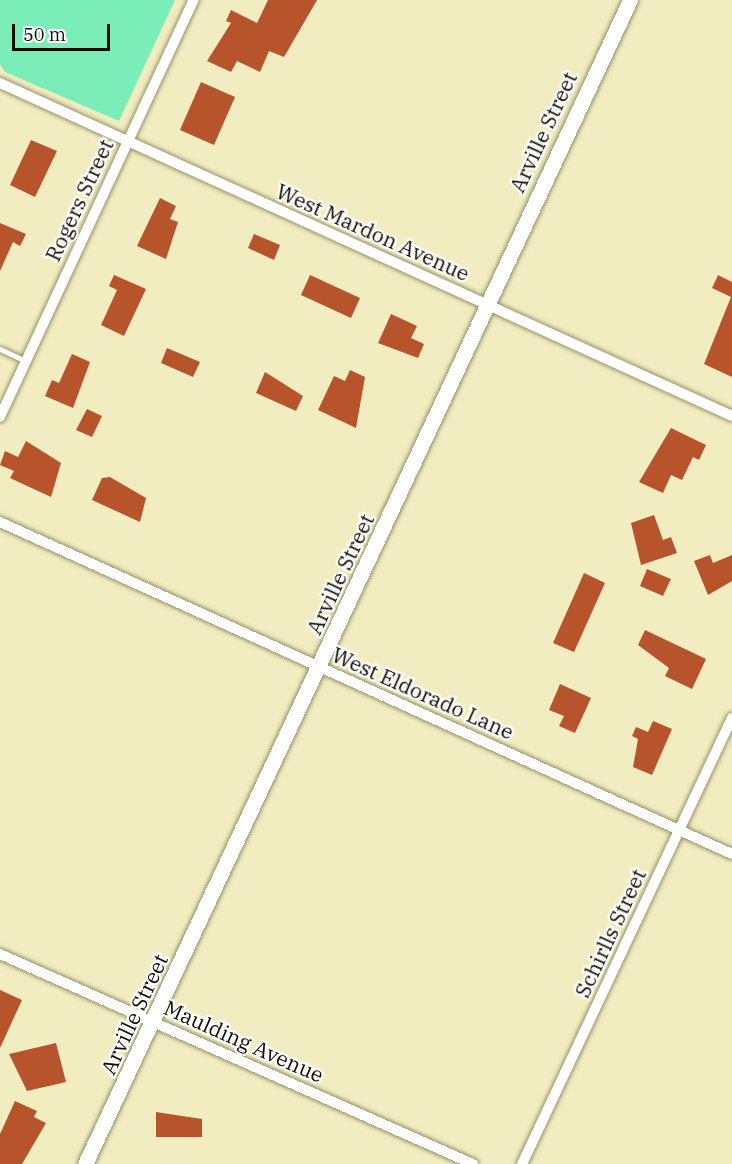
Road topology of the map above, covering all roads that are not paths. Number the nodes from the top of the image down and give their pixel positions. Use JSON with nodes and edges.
{"nodes":[{"id":1,"x":194,"y":0,"type":"edge"},
{"id":2,"x":630,"y":0,"type":"edge"},
{"id":3,"x":0,"y":83,"type":"edge"},
{"id":4,"x":127,"y":144,"type":"junction"},
{"id":5,"x":486,"y":304,"type":"junction"},
{"id":6,"x":0,"y":349,"type":"edge"},
{"id":7,"x":26,"y":361,"type":"junction"},
{"id":8,"x":732,"y":416,"type":"edge"},
{"id":9,"x":0,"y":417,"type":"edge"},
{"id":10,"x":0,"y":522,"type":"edge"},
{"id":11,"x":320,"y":668,"type":"junction"},
{"id":12,"x":732,"y":718,"type":"edge"},
{"id":13,"x":679,"y":832,"type":"junction"},
{"id":14,"x":732,"y":855,"type":"edge"},
{"id":15,"x":0,"y":954,"type":"edge"},
{"id":16,"x":153,"y":1023,"type":"junction"},
{"id":17,"x":85,"y":1164,"type":"edge"},
{"id":18,"x":473,"y":1164,"type":"edge"},
{"id":19,"x":522,"y":1164,"type":"edge"}],
"edges":[{"from":1,"to":4,"type":"street","name":"Rogers Street"},
{"from":2,"to":5,"type":"street","name":"Arville Street"},
{"from":3,"to":4,"type":"street","name":"West Mardon Avenue"},
{"from":4,"to":5,"type":"street","name":"West Mardon Avenue"},
{"from":4,"to":7,"type":"street","name":"Rogers Street"},
{"from":5,"to":8,"type":"street","name":"West Mardon Avenue"},
{"from":5,"to":11,"type":"street","name":"Arville Street"},
{"from":6,"to":7,"type":"lane"},
{"from":7,"to":9,"type":"street","name":"Rogers Street"},
{"from":10,"to":11,"type":"street","name":"West Eldorado Lane"},
{"from":11,"to":13,"type":"street","name":"West Eldorado Lane"},
{"from":11,"to":16,"type":"street","name":"Arville Street"},
{"from":12,"to":13,"type":"street","name":"Schirlls Street"},
{"from":13,"to":14,"type":"street","name":"West Eldorado Lane"},
{"from":13,"to":19,"type":"street","name":"Schirlls Street"},
{"from":15,"to":16,"type":"street","name":"Maulding Avenue"},
{"from":16,"to":17,"type":"street","name":"Arville Street"},
{"from":16,"to":18,"type":"street","name":"Maulding Avenue"}]}
